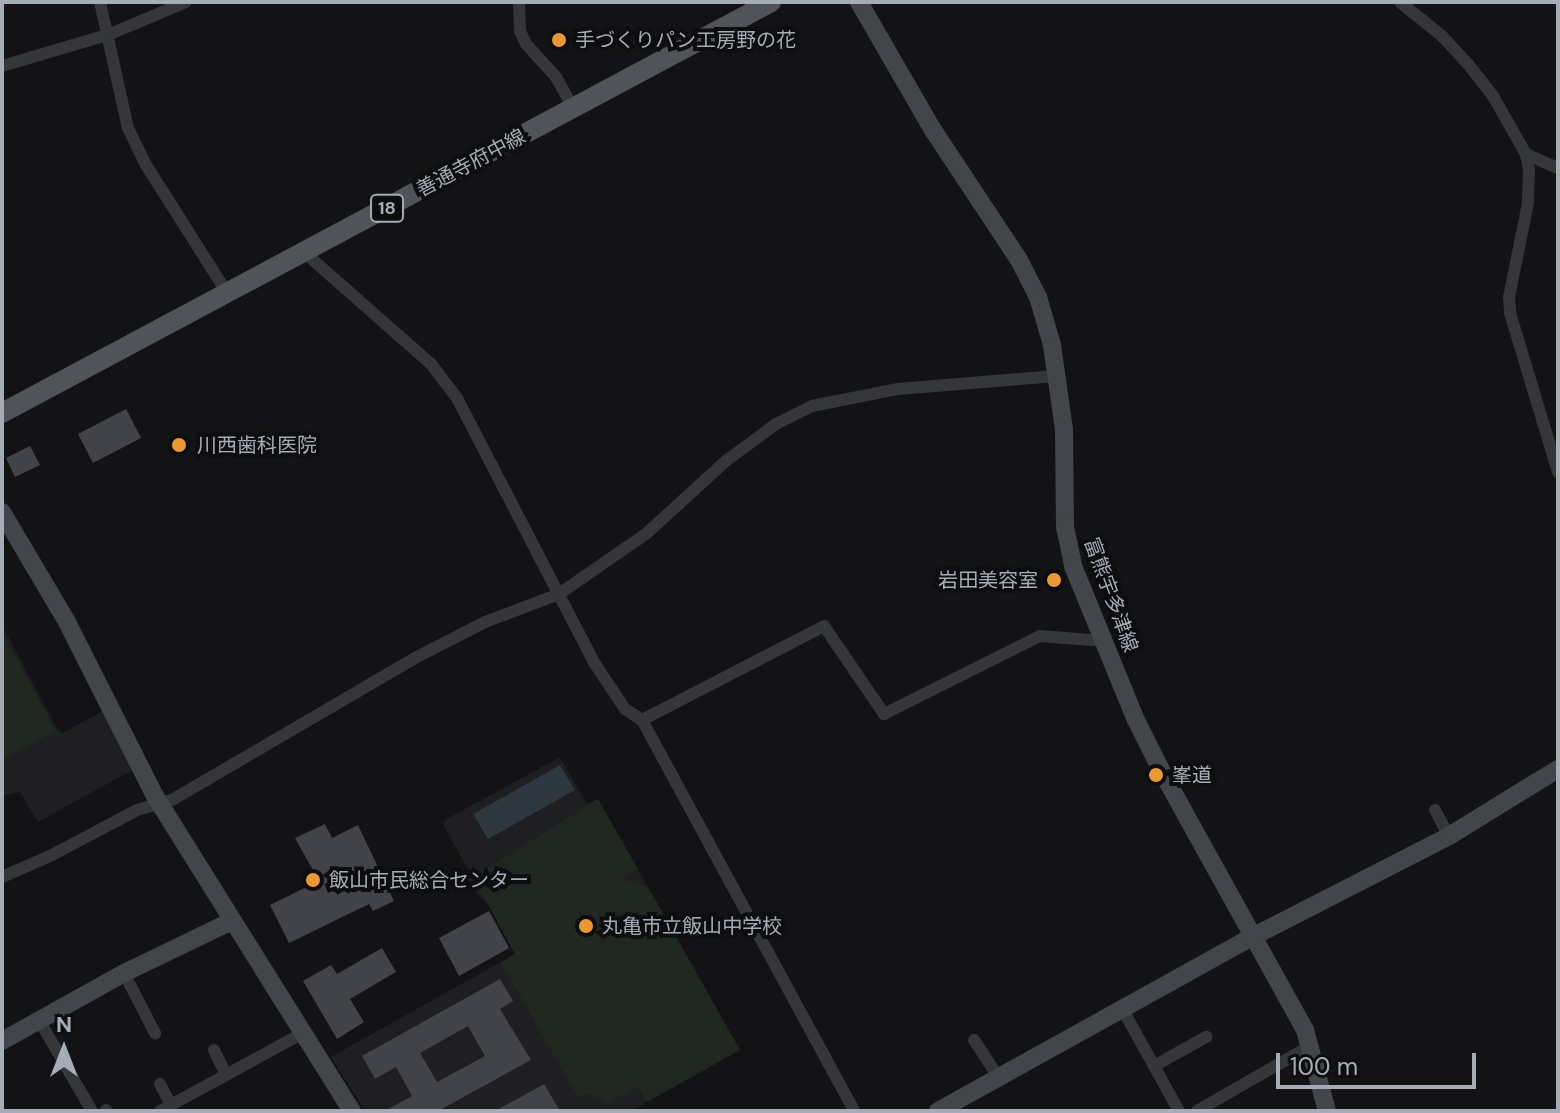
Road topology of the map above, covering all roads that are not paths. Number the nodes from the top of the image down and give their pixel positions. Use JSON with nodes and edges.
{"nodes":[{"id":1,"x":100,"y":2,"type":"edge"},
{"id":2,"x":186,"y":2,"type":"edge"},
{"id":3,"x":519,"y":2,"type":"edge"},
{"id":4,"x":771,"y":2,"type":"edge"},
{"id":5,"x":859,"y":2,"type":"edge"},
{"id":6,"x":1400,"y":2,"type":"edge"},
{"id":7,"x":110,"y":34,"type":"junction"},
{"id":8,"x":2,"y":66,"type":"edge"},
{"id":9,"x":573,"y":108,"type":"junction"},
{"id":10,"x":1526,"y":154,"type":"junction"},
{"id":11,"x":1558,"y":168,"type":"edge"},
{"id":12,"x":305,"y":253,"type":"junction"},
{"id":13,"x":228,"y":294,"type":"junction"},
{"id":14,"x":1056,"y":376,"type":"junction"},
{"id":15,"x":2,"y":413,"type":"edge"},
{"id":16,"x":1558,"y":472,"type":"edge"},
{"id":17,"x":2,"y":512,"type":"edge"},
{"id":18,"x":8,"y":534,"type":"edge"},
{"id":19,"x":559,"y":594,"type":"junction"},
{"id":20,"x":1104,"y":641,"type":"junction"},
{"id":21,"x":642,"y":720,"type":"junction"},
{"id":22,"x":1558,"y":769,"type":"edge"},
{"id":23,"x":160,"y":804,"type":"junction"},
{"id":24,"x":1435,"y":810,"type":"dead end"},
{"id":25,"x":1449,"y":836,"type":"junction"},
{"id":26,"x":2,"y":877,"type":"edge"},
{"id":27,"x":232,"y":921,"type":"junction"},
{"id":28,"x":1252,"y":937,"type":"junction"},
{"id":29,"x":124,"y":973,"type":"junction"},
{"id":30,"x":1123,"y":1010,"type":"junction"},
{"id":31,"x":39,"y":1020,"type":"junction"},
{"id":32,"x":155,"y":1033,"type":"dead end"},
{"id":33,"x":303,"y":1033,"type":"junction"},
{"id":34,"x":1206,"y":1037,"type":"dead end"},
{"id":35,"x":974,"y":1040,"type":"dead end"},
{"id":36,"x":2,"y":1041,"type":"edge"},
{"id":37,"x":1310,"y":1046,"type":"junction"},
{"id":38,"x":214,"y":1050,"type":"dead end"},
{"id":39,"x":1154,"y":1066,"type":"junction"},
{"id":40,"x":226,"y":1075,"type":"junction"},
{"id":41,"x":999,"y":1078,"type":"junction"},
{"id":42,"x":160,"y":1084,"type":"dead end"},
{"id":43,"x":166,"y":1108,"type":"edge"},
{"id":44,"x":92,"y":1111,"type":"edge"},
{"id":45,"x":352,"y":1111,"type":"edge"},
{"id":46,"x":854,"y":1111,"type":"edge"},
{"id":47,"x":938,"y":1111,"type":"edge"},
{"id":48,"x":1179,"y":1111,"type":"edge"},
{"id":49,"x":1197,"y":1111,"type":"edge"},
{"id":50,"x":1327,"y":1111,"type":"edge"}],
"edges":[{"from":1,"to":7,"type":"street"},
{"from":2,"to":7,"type":"street"},
{"from":3,"to":9,"type":"street"},
{"from":4,"to":9,"type":"main road","name":"善通寺府中線","number":"18"},
{"from":5,"to":14,"type":"street","name":"富熊宇多津線"},
{"from":6,"to":10,"type":"street"},
{"from":7,"to":8,"type":"street"},
{"from":7,"to":13,"type":"street"},
{"from":9,"to":12,"type":"main road","name":"善通寺府中線","number":"18"},
{"from":10,"to":11,"type":"street"},
{"from":10,"to":16,"type":"street"},
{"from":12,"to":13,"type":"main road","name":"善通寺府中線","number":"18"},
{"from":12,"to":19,"type":"street"},
{"from":13,"to":15,"type":"main road","name":"善通寺府中線","number":"18"},
{"from":14,"to":19,"type":"street"},
{"from":14,"to":20,"type":"street","name":"富熊宇多津線"},
{"from":17,"to":18,"type":"street"},
{"from":18,"to":23,"type":"street"},
{"from":19,"to":21,"type":"street"},
{"from":19,"to":23,"type":"street"},
{"from":20,"to":21,"type":"street"},
{"from":20,"to":28,"type":"street","name":"富熊宇多津線"},
{"from":21,"to":46,"type":"street"},
{"from":22,"to":25,"type":"street"},
{"from":23,"to":26,"type":"street"},
{"from":23,"to":27,"type":"street"},
{"from":24,"to":25,"type":"street"},
{"from":25,"to":28,"type":"street"},
{"from":27,"to":29,"type":"street"},
{"from":27,"to":33,"type":"street"},
{"from":28,"to":30,"type":"street"},
{"from":28,"to":37,"type":"street","name":"富熊宇多津線"},
{"from":29,"to":31,"type":"street"},
{"from":29,"to":32,"type":"street"},
{"from":30,"to":39,"type":"street"},
{"from":30,"to":41,"type":"street"},
{"from":31,"to":36,"type":"street"},
{"from":31,"to":44,"type":"street"},
{"from":33,"to":40,"type":"street"},
{"from":33,"to":45,"type":"street"},
{"from":34,"to":39,"type":"street"},
{"from":35,"to":41,"type":"street"},
{"from":37,"to":49,"type":"street"},
{"from":37,"to":50,"type":"street","name":"富熊宇多津線"},
{"from":38,"to":40,"type":"street"},
{"from":39,"to":48,"type":"street"},
{"from":40,"to":43,"type":"street"},
{"from":41,"to":47,"type":"street"},
{"from":42,"to":43,"type":"street"}]}
